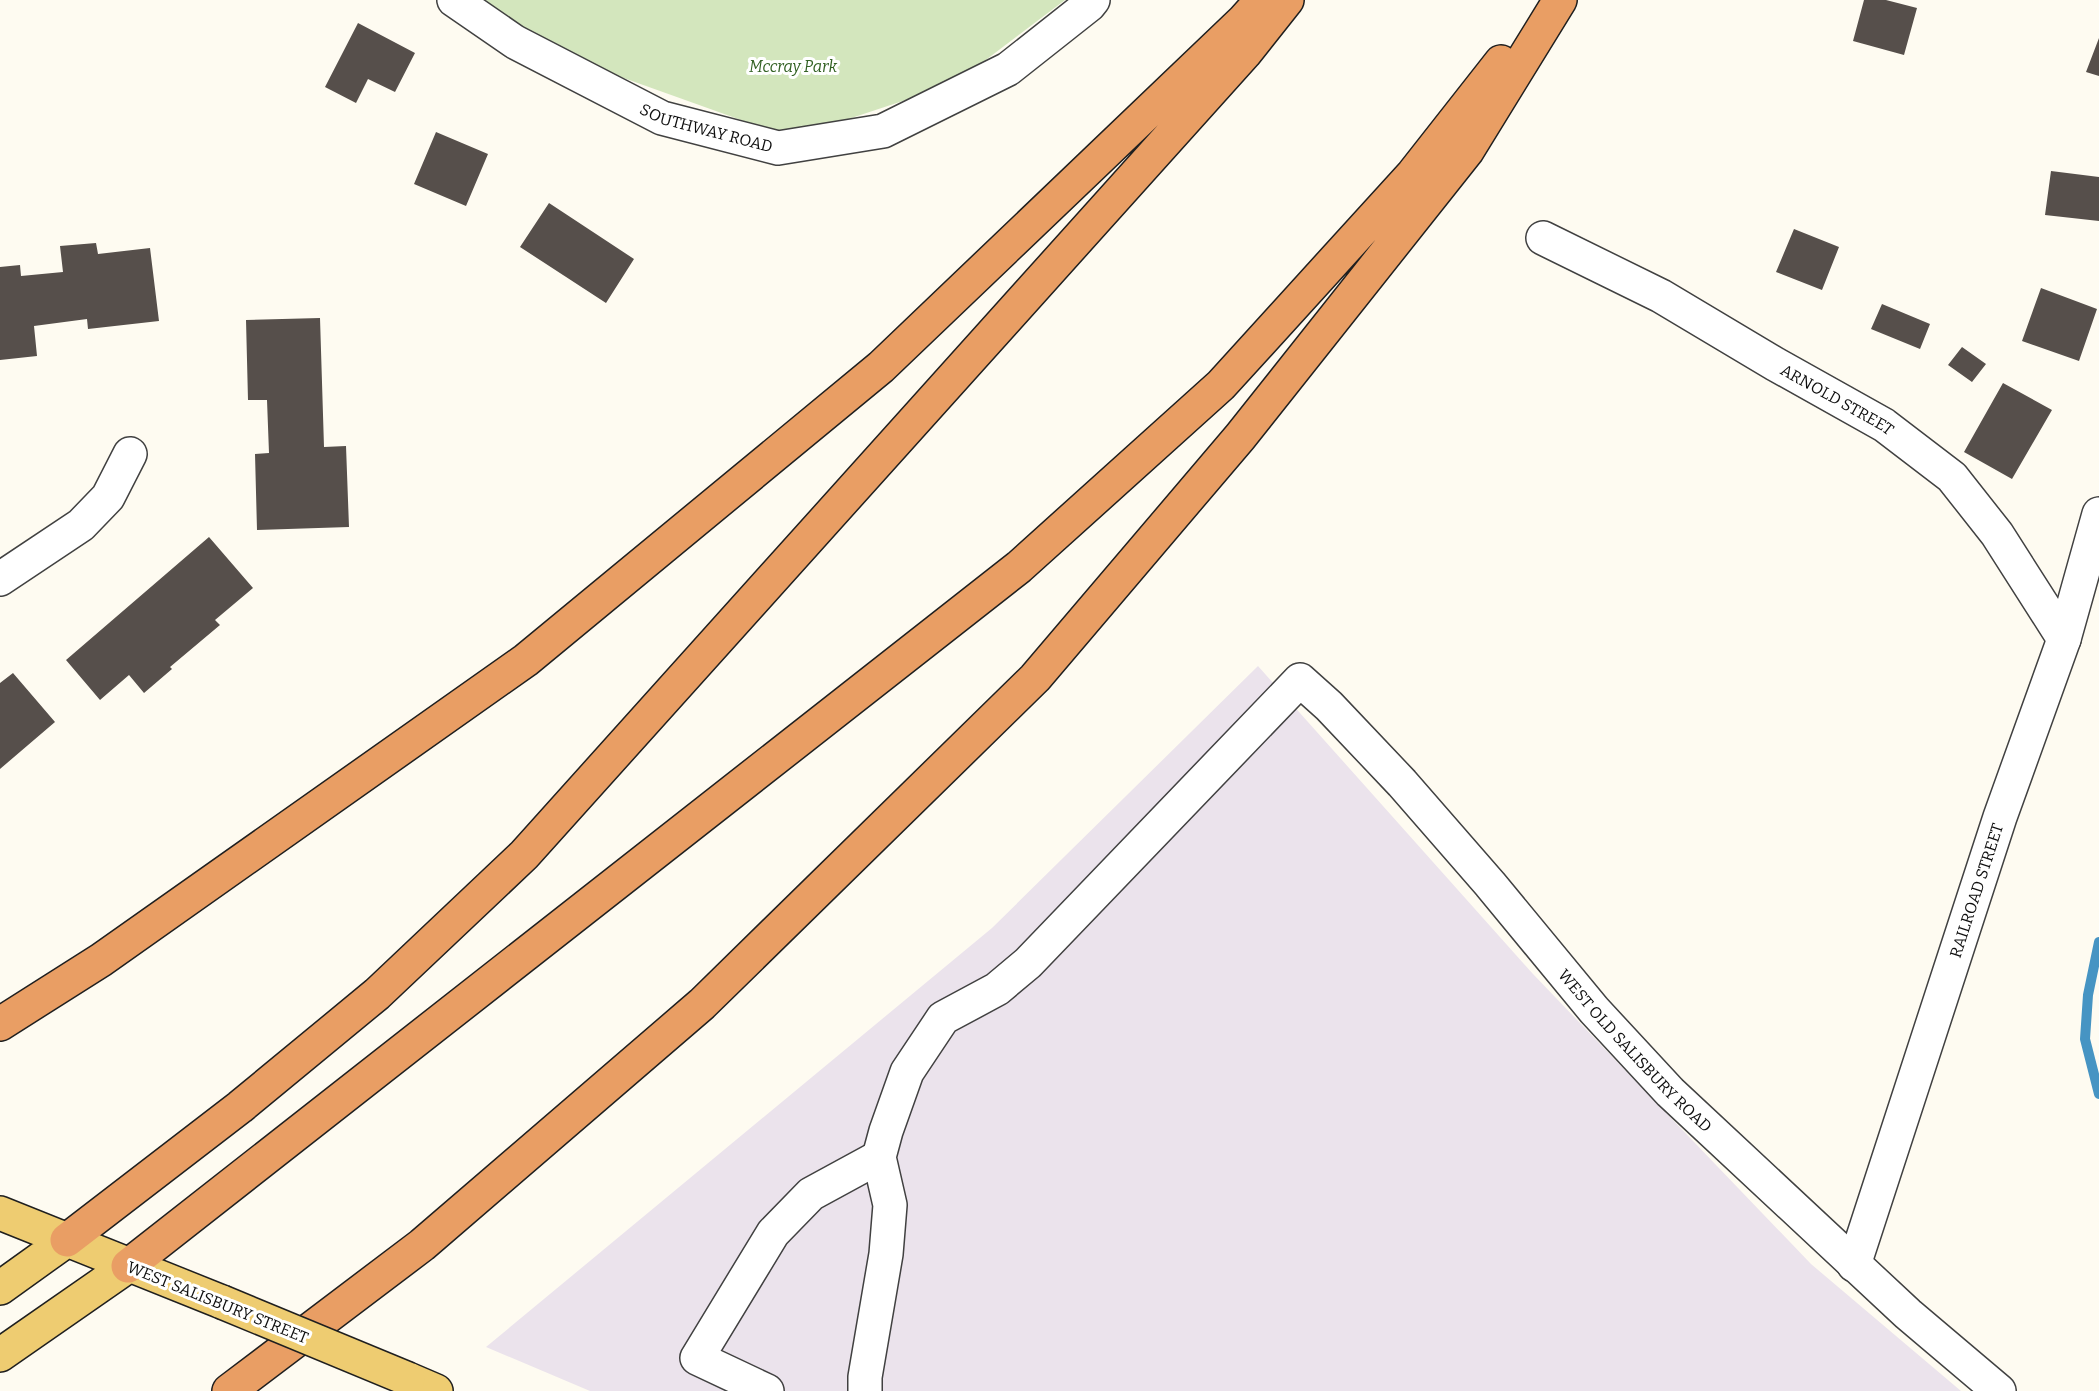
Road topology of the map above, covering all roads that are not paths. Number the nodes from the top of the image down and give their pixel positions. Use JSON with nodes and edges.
{"nodes":[{"id":1,"x":454,"y":0,"type":"edge"},
{"id":2,"x":1093,"y":0,"type":"edge"},
{"id":3,"x":1262,"y":0,"type":"edge"},
{"id":4,"x":1287,"y":0,"type":"edge"},
{"id":5,"x":1550,"y":0,"type":"edge"},
{"id":6,"x":1560,"y":0,"type":"edge"},
{"id":7,"x":1543,"y":238,"type":"dead end"},
{"id":8,"x":130,"y":454,"type":"dead end"},
{"id":9,"x":2099,"y":514,"type":"edge"},
{"id":10,"x":0,"y":579,"type":"edge"},
{"id":11,"x":2064,"y":639,"type":"junction"},
{"id":12,"x":0,"y":1024,"type":"edge"},
{"id":13,"x":879,"y":1157,"type":"junction"},
{"id":14,"x":0,"y":1213,"type":"edge"},
{"id":15,"x":67,"y":1240,"type":"junction"},
{"id":16,"x":1854,"y":1265,"type":"junction"},
{"id":17,"x":128,"y":1266,"type":"junction"},
{"id":18,"x":0,"y":1288,"type":"edge"},
{"id":19,"x":0,"y":1355,"type":"edge"},
{"id":20,"x":422,"y":1385,"type":"edge"},
{"id":21,"x":230,"y":1391,"type":"edge"},
{"id":22,"x":767,"y":1391,"type":"edge"},
{"id":23,"x":864,"y":1391,"type":"edge"},
{"id":24,"x":2000,"y":1391,"type":"edge"}],
"edges":[{"from":1,"to":2,"type":"street","name":"SOUTHWAY ROAD"},
{"from":3,"to":12,"type":"highway"},
{"from":4,"to":15,"type":"highway"},
{"from":5,"to":17,"type":"highway"},
{"from":6,"to":21,"type":"highway"},
{"from":7,"to":11,"type":"street","name":"ARNOLD STREET"},
{"from":8,"to":10,"type":"street"},
{"from":9,"to":11,"type":"street","name":"RAILROAD STREET"},
{"from":11,"to":16,"type":"street","name":"RAILROAD STREET"},
{"from":13,"to":16,"type":"street","name":"WEST OLD SALISBURY ROAD"},
{"from":13,"to":22,"type":"street"},
{"from":13,"to":23,"type":"street"},
{"from":14,"to":15,"type":"main road","name":"WEST SALISBURY STREET"},
{"from":15,"to":17,"type":"main road","name":"WEST SALISBURY STREET"},
{"from":15,"to":18,"type":"main road"},
{"from":16,"to":24,"type":"street","name":"WEST OLD SALISBURY ROAD"},
{"from":17,"to":19,"type":"main road"},
{"from":17,"to":20,"type":"main road","name":"WEST SALISBURY STREET","bridge":true}]}
